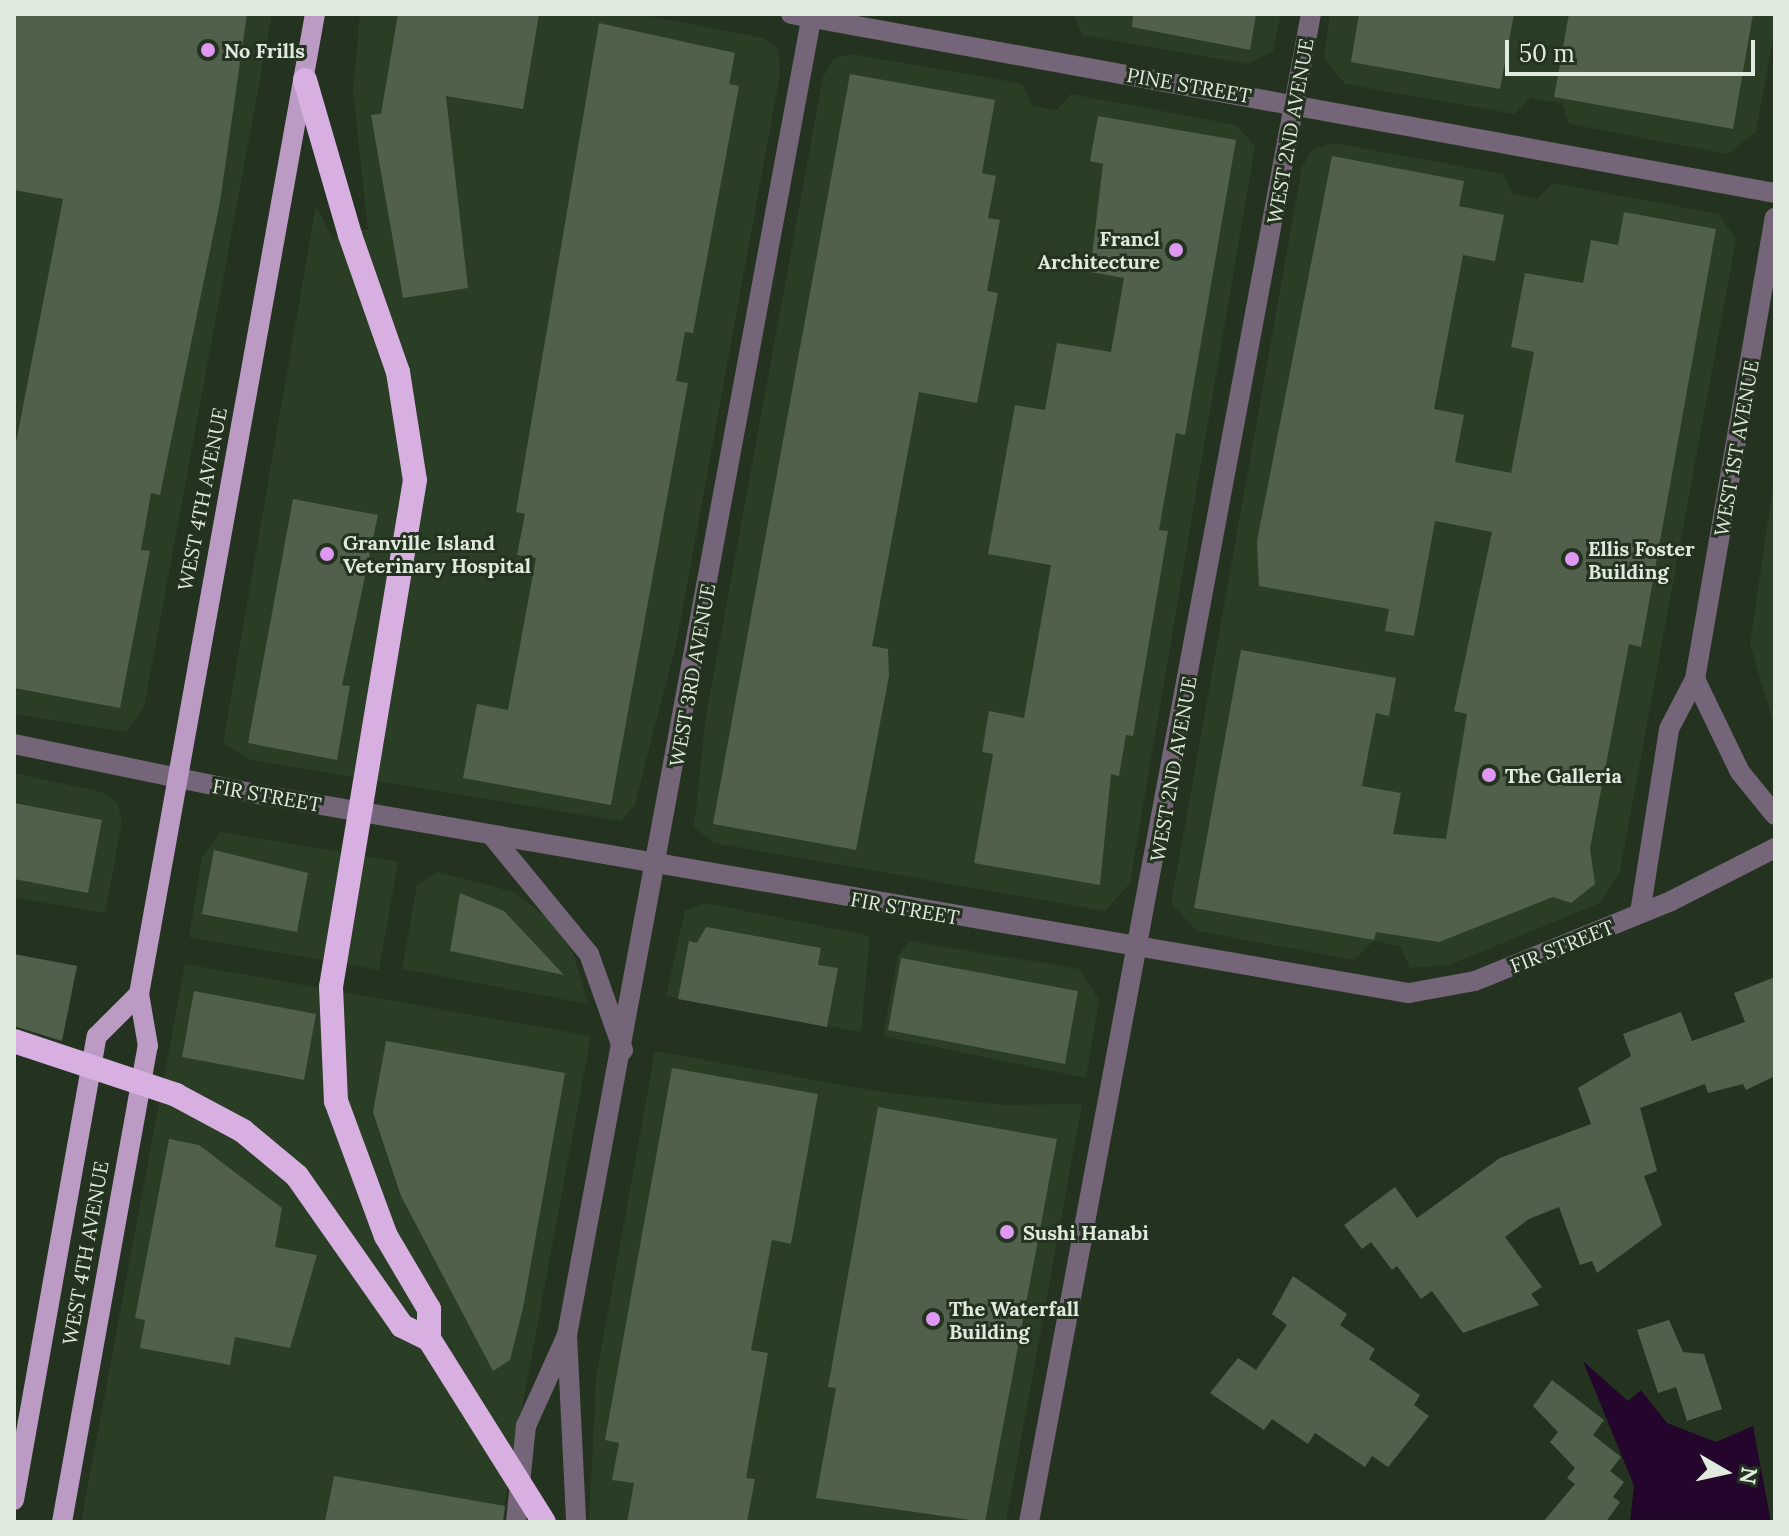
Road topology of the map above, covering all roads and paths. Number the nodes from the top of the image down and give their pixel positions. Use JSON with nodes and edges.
{"nodes":[{"id":1,"x":315,"y":14,"type":"edge"},
{"id":2,"x":1311,"y":14,"type":"edge"},
{"id":3,"x":805,"y":15,"type":"edge"},
{"id":4,"x":305,"y":80,"type":"junction"},
{"id":5,"x":1294,"y":104,"type":"junction"},
{"id":6,"x":1775,"y":193,"type":"edge"},
{"id":7,"x":1775,"y":218,"type":"edge"},
{"id":8,"x":1695,"y":679,"type":"junction"},
{"id":9,"x":14,"y":744,"type":"edge"},
{"id":10,"x":176,"y":778,"type":"junction"},
{"id":11,"x":1775,"y":815,"type":"edge"},
{"id":12,"x":492,"y":836,"type":"junction"},
{"id":13,"x":1775,"y":848,"type":"edge"},
{"id":14,"x":657,"y":864,"type":"junction"},
{"id":15,"x":1640,"y":913,"type":"junction"},
{"id":16,"x":1140,"y":948,"type":"junction"},
{"id":17,"x":139,"y":994,"type":"junction"},
{"id":18,"x":14,"y":1041,"type":"edge"},
{"id":19,"x":623,"y":1050,"type":"junction"},
{"id":20,"x":567,"y":1335,"type":"junction"},
{"id":21,"x":429,"y":1339,"type":"junction"},
{"id":22,"x":14,"y":1500,"type":"edge"},
{"id":23,"x":62,"y":1522,"type":"edge"},
{"id":24,"x":516,"y":1522,"type":"edge"},
{"id":25,"x":544,"y":1522,"type":"edge"},
{"id":26,"x":576,"y":1522,"type":"edge"},
{"id":27,"x":1029,"y":1522,"type":"edge"}],
"edges":[{"from":1,"to":4,"type":"main road","name":"WEST 4TH AVENUE"},
{"from":2,"to":5,"type":"street","name":"WEST 2ND AVENUE"},
{"from":3,"to":5,"type":"street","name":"PINE STREET"},
{"from":3,"to":14,"type":"street","name":"WEST 3RD AVENUE"},
{"from":4,"to":10,"type":"main road","name":"WEST 4TH AVENUE"},
{"from":4,"to":21,"type":"highway","bridge":true},
{"from":5,"to":6,"type":"street","name":"PINE STREET"},
{"from":5,"to":16,"type":"street","name":"WEST 2ND AVENUE"},
{"from":7,"to":8,"type":"street","name":"WEST 1ST AVENUE"},
{"from":8,"to":11,"type":"street"},
{"from":8,"to":15,"type":"street","name":"WEST 1ST AVENUE"},
{"from":9,"to":10,"type":"street","name":"FIR STREET"},
{"from":10,"to":12,"type":"street","name":"FIR STREET"},
{"from":10,"to":17,"type":"main road","name":"WEST 4TH AVENUE"},
{"from":12,"to":14,"type":"street","name":"FIR STREET"},
{"from":12,"to":19,"type":"street"},
{"from":13,"to":15,"type":"street","name":"FIR STREET"},
{"from":14,"to":16,"type":"street","name":"FIR STREET"},
{"from":14,"to":19,"type":"street","name":"WEST 3RD AVENUE"},
{"from":15,"to":16,"type":"street","name":"FIR STREET"},
{"from":16,"to":27,"type":"street","name":"WEST 2ND AVENUE"},
{"from":17,"to":22,"type":"main road","name":"WEST 4TH AVENUE"},
{"from":17,"to":23,"type":"main road","name":"WEST 4TH AVENUE"},
{"from":18,"to":21,"type":"highway","bridge":true},
{"from":19,"to":20,"type":"street","name":"WEST 3RD AVENUE"},
{"from":20,"to":24,"type":"street","name":"WEST 3RD AVENUE"},
{"from":20,"to":26,"type":"street","name":"WEST 3RD AVENUE"},
{"from":21,"to":25,"type":"highway","bridge":true}]}
